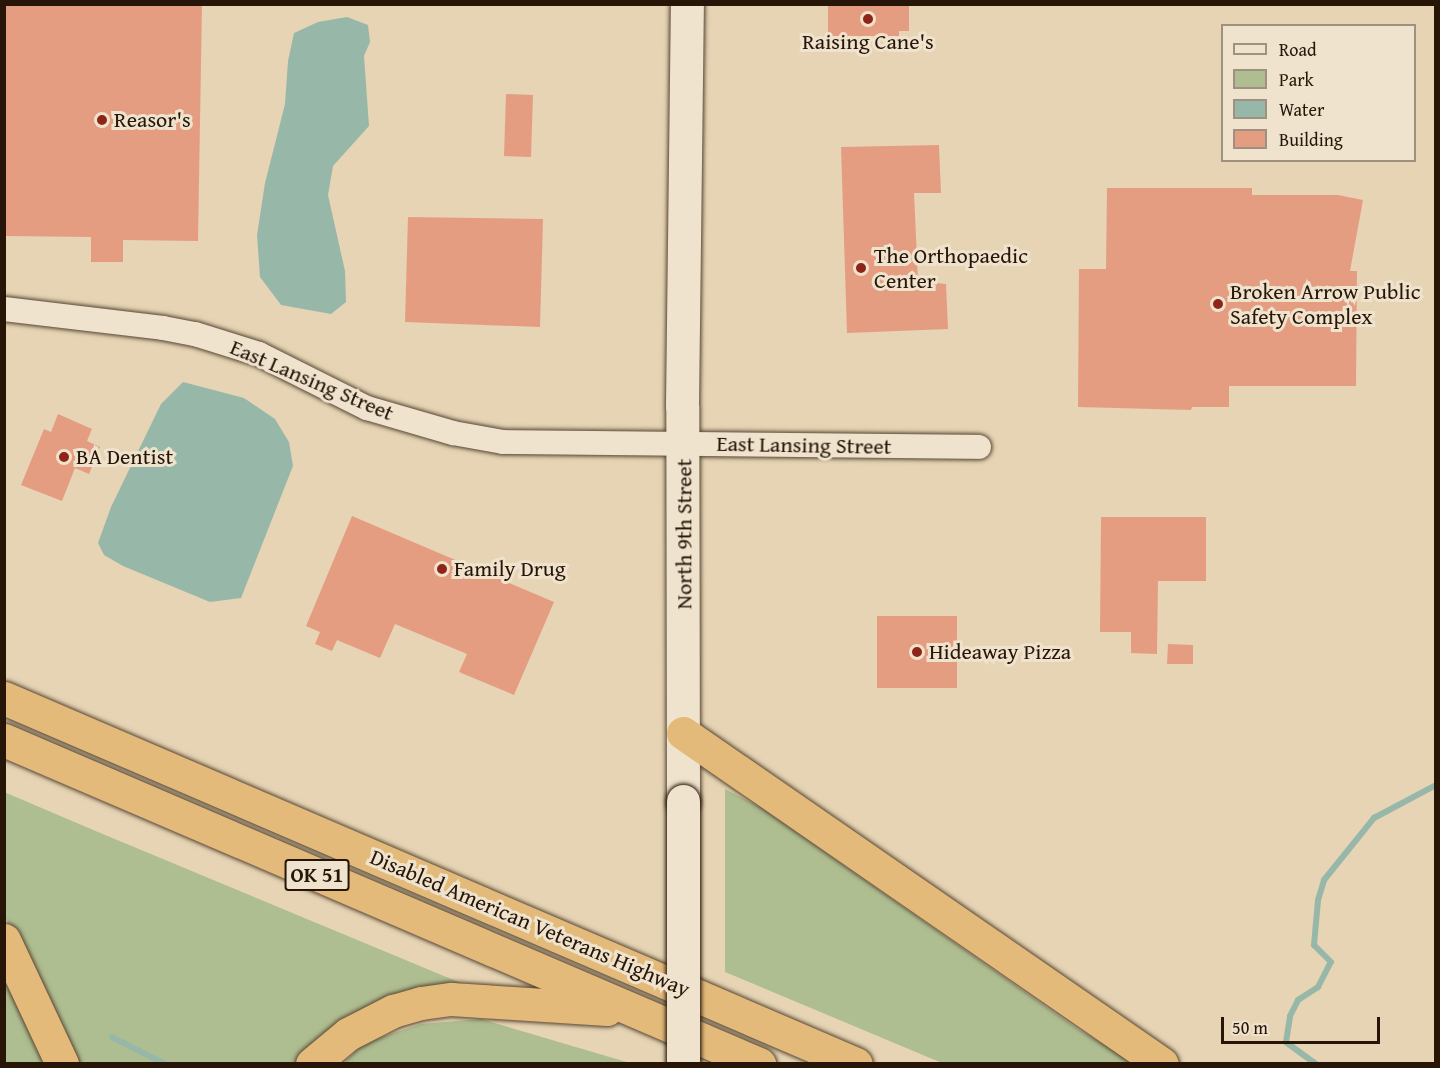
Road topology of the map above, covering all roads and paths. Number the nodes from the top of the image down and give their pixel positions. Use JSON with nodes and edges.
{"nodes":[{"id":1,"x":687,"y":4,"type":"edge"},
{"id":2,"x":4,"y":309,"type":"edge"},
{"id":3,"x":684,"y":444,"type":"junction"},
{"id":4,"x":978,"y":447,"type":"dead end"},
{"id":5,"x":4,"y":698,"type":"edge"},
{"id":6,"x":683,"y":733,"type":"junction"},
{"id":7,"x":4,"y":740,"type":"edge"},
{"id":8,"x":4,"y":940,"type":"edge"},
{"id":9,"x":629,"y":1010,"type":"junction"},
{"id":10,"x":62,"y":1064,"type":"edge"},
{"id":11,"x":312,"y":1064,"type":"edge"},
{"id":12,"x":682,"y":1064,"type":"edge"},
{"id":13,"x":759,"y":1064,"type":"edge"},
{"id":14,"x":856,"y":1064,"type":"edge"},
{"id":15,"x":1162,"y":1064,"type":"edge"}],
"edges":[{"from":1,"to":3,"type":"main road","name":"North 9th Street"},
{"from":2,"to":3,"type":"street","name":"East Lansing Street"},
{"from":3,"to":4,"type":"street","name":"East Lansing Street"},
{"from":3,"to":6,"type":"main road","name":"North 9th Street"},
{"from":5,"to":14,"type":"highway","name":"Disabled American Veterans Highway","number":"OK 51"},
{"from":6,"to":12,"type":"main road","name":"North 9th Street","bridge":true},
{"from":6,"to":15,"type":"highway"},
{"from":7,"to":9,"type":"highway","name":"Disabled American Veterans Highway","number":"OK 51"},
{"from":8,"to":10,"type":"highway"},
{"from":9,"to":11,"type":"highway"},
{"from":9,"to":13,"type":"highway","name":"Disabled American Veterans Highway","number":"OK 51"}]}
